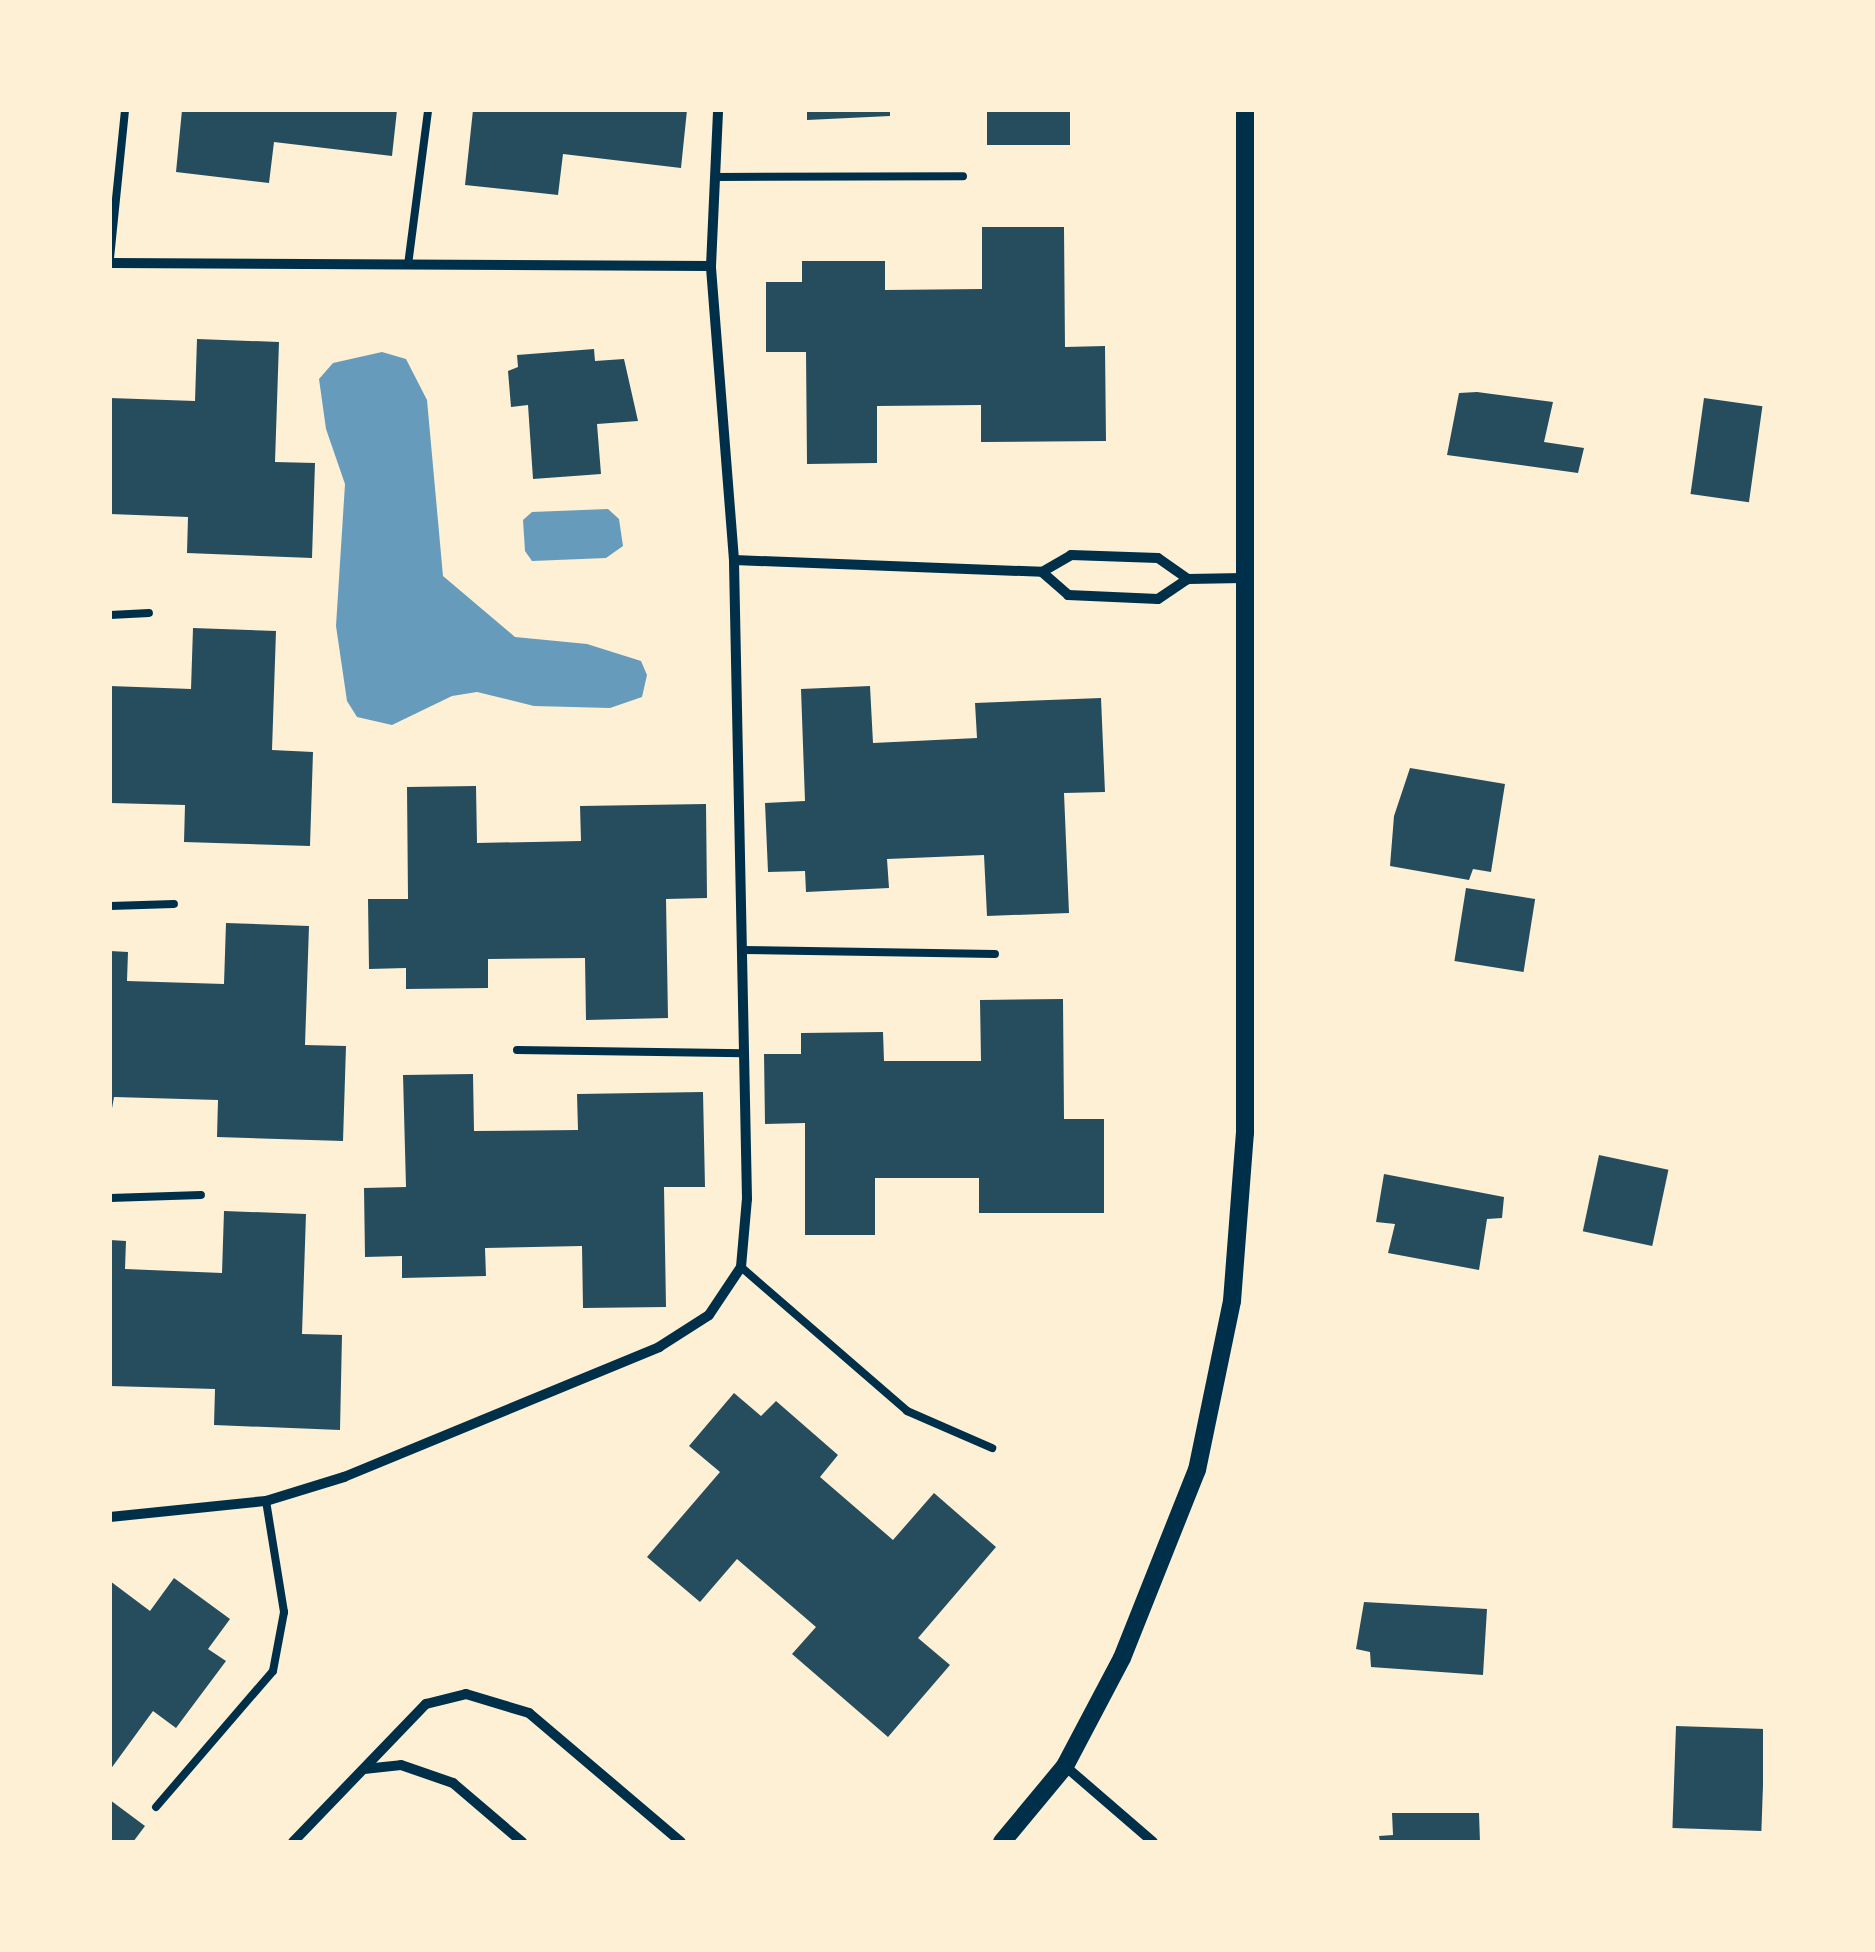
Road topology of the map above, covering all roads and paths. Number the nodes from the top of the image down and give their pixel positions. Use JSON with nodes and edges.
{"nodes":[{"id":1,"x":125,"y":110,"type":"edge"},
{"id":2,"x":428,"y":110,"type":"edge"},
{"id":3,"x":718,"y":110,"type":"edge"},
{"id":4,"x":1245,"y":110,"type":"edge"},
{"id":5,"x":964,"y":176,"type":"dead end"},
{"id":6,"x":715,"y":177,"type":"junction"},
{"id":7,"x":110,"y":260,"type":"edge"},
{"id":8,"x":408,"y":265,"type":"junction"},
{"id":9,"x":711,"y":266,"type":"junction"},
{"id":10,"x":734,"y":560,"type":"junction"},
{"id":11,"x":1042,"y":572,"type":"junction"},
{"id":12,"x":1242,"y":578,"type":"junction"},
{"id":13,"x":1188,"y":579,"type":"junction"},
{"id":14,"x":149,"y":612,"type":"dead end"},
{"id":15,"x":110,"y":615,"type":"edge"},
{"id":16,"x":174,"y":904,"type":"dead end"},
{"id":17,"x":110,"y":906,"type":"edge"},
{"id":18,"x":742,"y":950,"type":"junction"},
{"id":19,"x":994,"y":954,"type":"dead end"},
{"id":20,"x":516,"y":1050,"type":"dead end"},
{"id":21,"x":744,"y":1052,"type":"junction"},
{"id":22,"x":201,"y":1195,"type":"dead end"},
{"id":23,"x":110,"y":1198,"type":"edge"},
{"id":24,"x":740,"y":1267,"type":"junction"},
{"id":25,"x":992,"y":1448,"type":"dead end"},
{"id":26,"x":266,"y":1501,"type":"junction"},
{"id":27,"x":110,"y":1517,"type":"edge"},
{"id":28,"x":1065,"y":1766,"type":"junction"},
{"id":29,"x":364,"y":1769,"type":"junction"},
{"id":30,"x":156,"y":1807,"type":"dead end"},
{"id":31,"x":293,"y":1842,"type":"edge"},
{"id":32,"x":522,"y":1842,"type":"edge"},
{"id":33,"x":681,"y":1842,"type":"edge"},
{"id":34,"x":1002,"y":1842,"type":"edge"},
{"id":35,"x":1154,"y":1842,"type":"edge"}],
"edges":[{"from":1,"to":7,"type":"lane"},
{"from":2,"to":8,"type":"lane"},
{"from":3,"to":6,"type":"street"},
{"from":4,"to":12,"type":"street"},
{"from":5,"to":6,"type":"lane"},
{"from":6,"to":9,"type":"street"},
{"from":7,"to":8,"type":"street"},
{"from":8,"to":9,"type":"street"},
{"from":9,"to":10,"type":"street"},
{"from":10,"to":11,"type":"street"},
{"from":10,"to":18,"type":"street"},
{"from":11,"to":13,"type":"street"},
{"from":11,"to":13,"type":"street"},
{"from":12,"to":13,"type":"street"},
{"from":12,"to":28,"type":"street"},
{"from":14,"to":15,"type":"lane"},
{"from":16,"to":17,"type":"lane"},
{"from":18,"to":19,"type":"lane"},
{"from":18,"to":21,"type":"street"},
{"from":20,"to":21,"type":"lane"},
{"from":21,"to":24,"type":"street"},
{"from":22,"to":23,"type":"lane"},
{"from":24,"to":25,"type":"lane"},
{"from":24,"to":26,"type":"street"},
{"from":26,"to":27,"type":"street"},
{"from":26,"to":30,"type":"lane"},
{"from":28,"to":34,"type":"street"},
{"from":28,"to":35,"type":"street"},
{"from":29,"to":31,"type":"street"},
{"from":29,"to":32,"type":"street"},
{"from":29,"to":33,"type":"street"}]}
